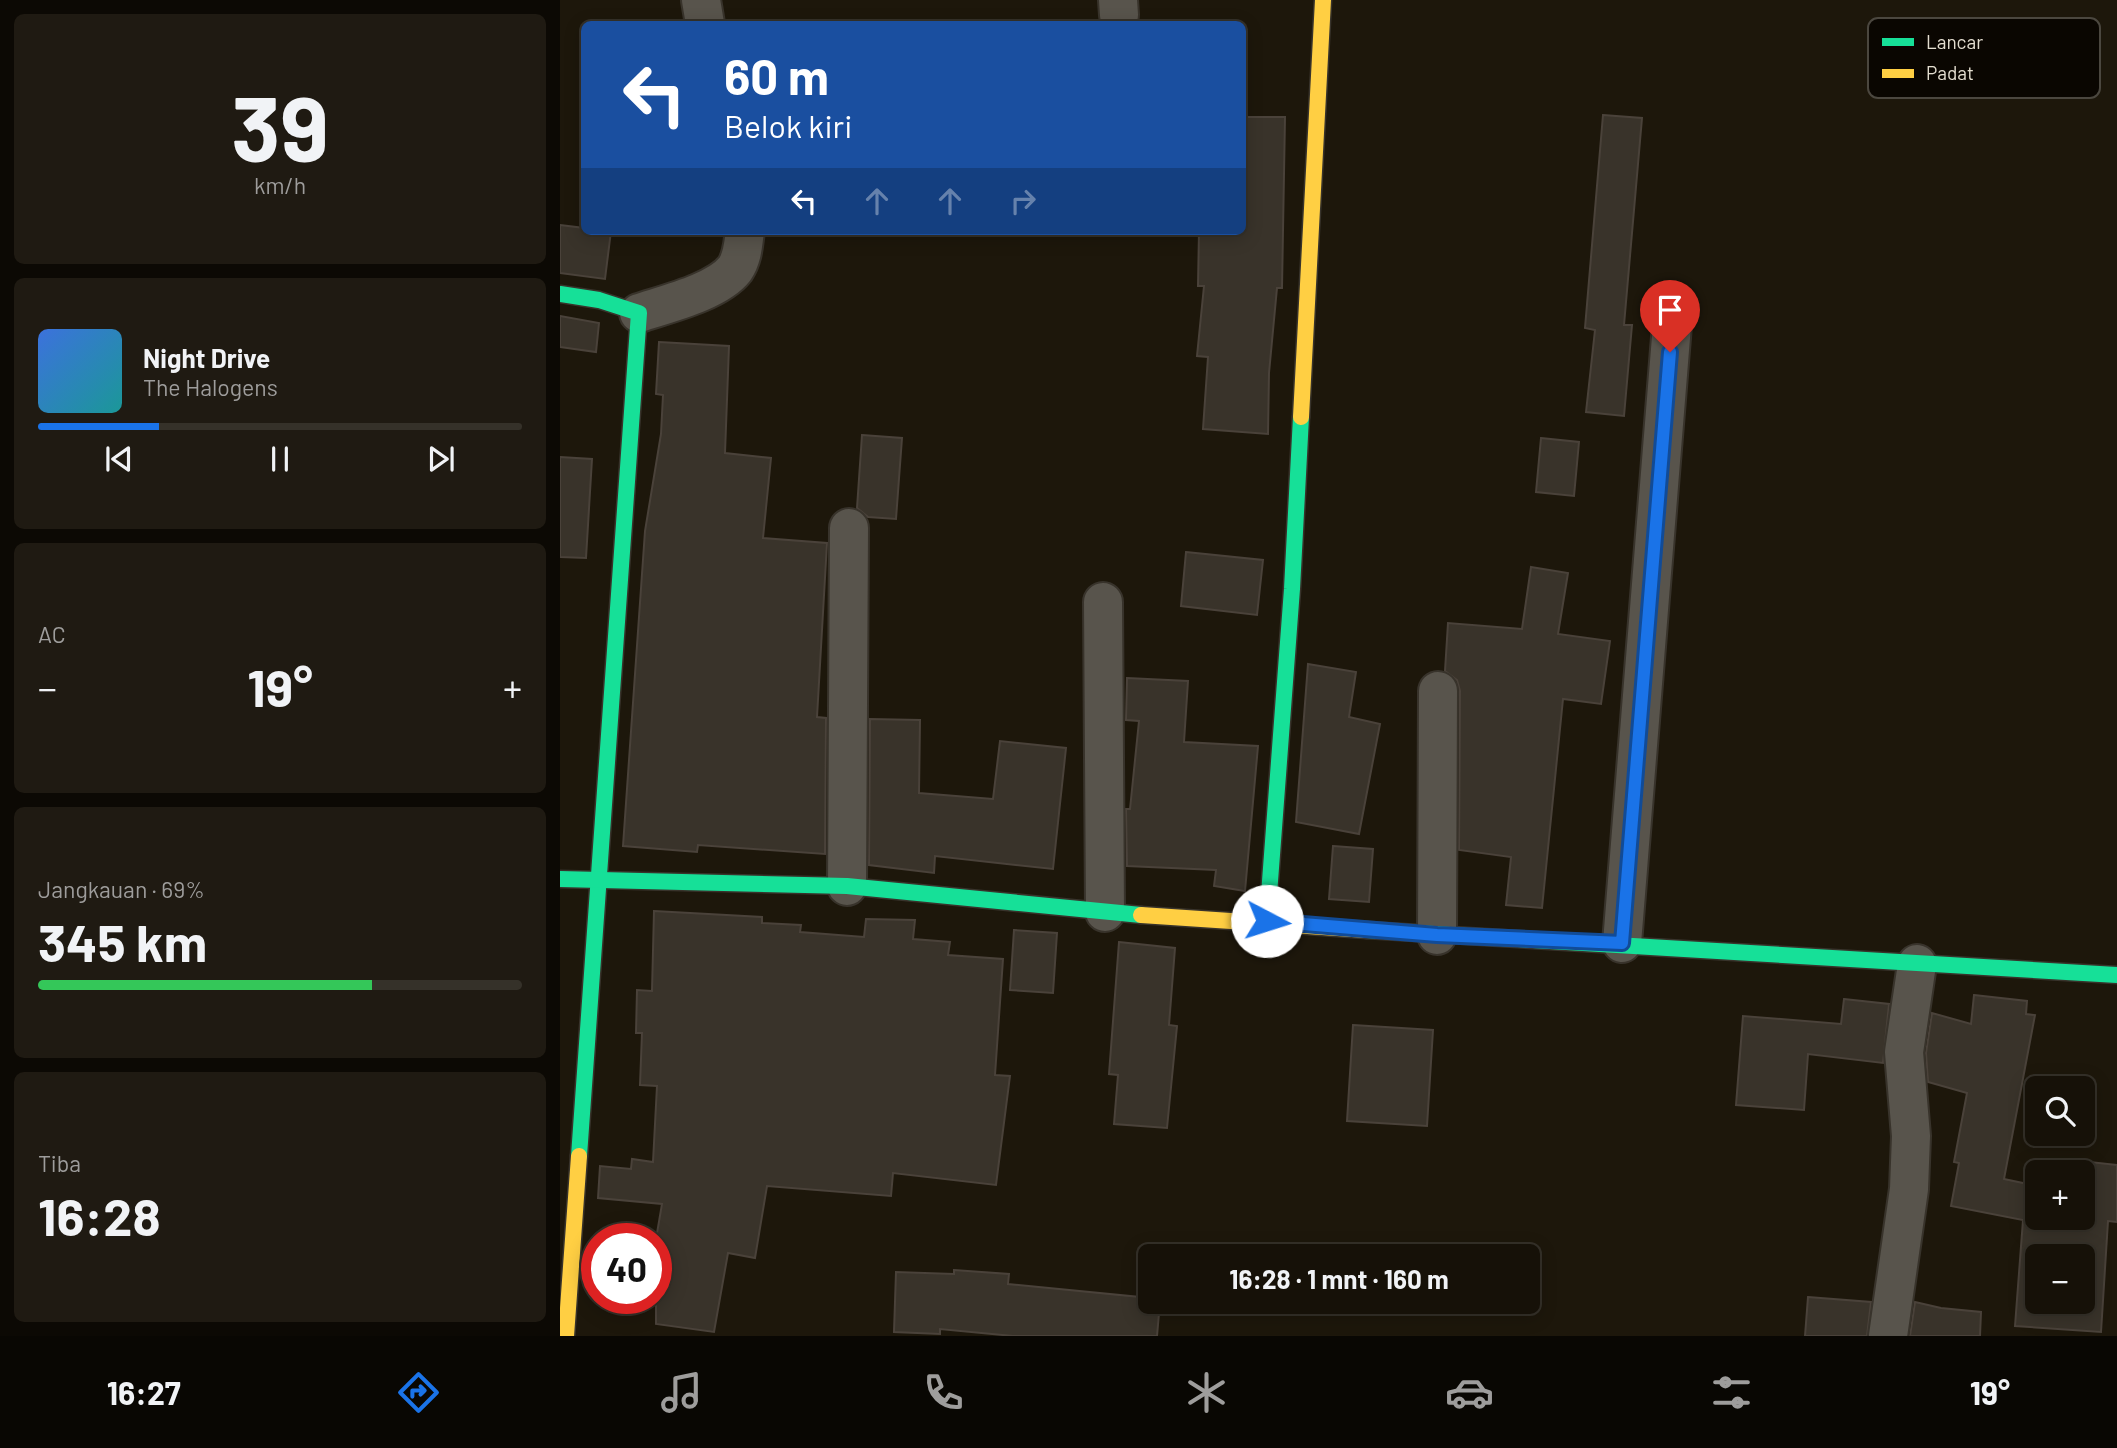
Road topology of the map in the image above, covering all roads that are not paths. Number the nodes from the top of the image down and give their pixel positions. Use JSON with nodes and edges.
{"nodes":[{"id":1,"x":701,"y":0,"type":"edge"},
{"id":2,"x":1323,"y":0,"type":"edge"},
{"id":3,"x":704,"y":21,"type":"edge"},
{"id":4,"x":744,"y":235,"type":"edge"},
{"id":5,"x":560,"y":294,"type":"edge"},
{"id":6,"x":639,"y":313,"type":"junction"},
{"id":7,"x":1672,"y":326,"type":"dead end"},
{"id":8,"x":849,"y":528,"type":"dead end"},
{"id":9,"x":1103,"y":602,"type":"dead end"},
{"id":10,"x":1438,"y":691,"type":"dead end"},
{"id":11,"x":560,"y":879,"type":"edge"},
{"id":12,"x":597,"y":880,"type":"junction"},
{"id":13,"x":847,"y":886,"type":"junction"},
{"id":14,"x":1105,"y":912,"type":"junction"},
{"id":15,"x":1267,"y":921,"type":"junction"},
{"id":16,"x":1437,"y":935,"type":"junction"},
{"id":17,"x":1622,"y":943,"type":"junction"},
{"id":18,"x":1917,"y":964,"type":"junction"},
{"id":19,"x":2117,"y":975,"type":"edge"},
{"id":20,"x":567,"y":1336,"type":"edge"},
{"id":21,"x":1888,"y":1336,"type":"edge"}],
"edges":[{"from":1,"to":3,"type":"street"},
{"from":2,"to":15,"type":"street"},
{"from":4,"to":6,"type":"street"},
{"from":5,"to":6,"type":"street"},
{"from":6,"to":12,"type":"street"},
{"from":7,"to":17,"type":"street"},
{"from":8,"to":13,"type":"street"},
{"from":9,"to":14,"type":"street"},
{"from":10,"to":16,"type":"street"},
{"from":11,"to":12,"type":"street"},
{"from":12,"to":13,"type":"street"},
{"from":12,"to":20,"type":"street"},
{"from":13,"to":14,"type":"street"},
{"from":14,"to":15,"type":"street"},
{"from":15,"to":16,"type":"street"},
{"from":16,"to":17,"type":"street"},
{"from":17,"to":18,"type":"street"},
{"from":18,"to":19,"type":"street"},
{"from":18,"to":21,"type":"street"}]}
